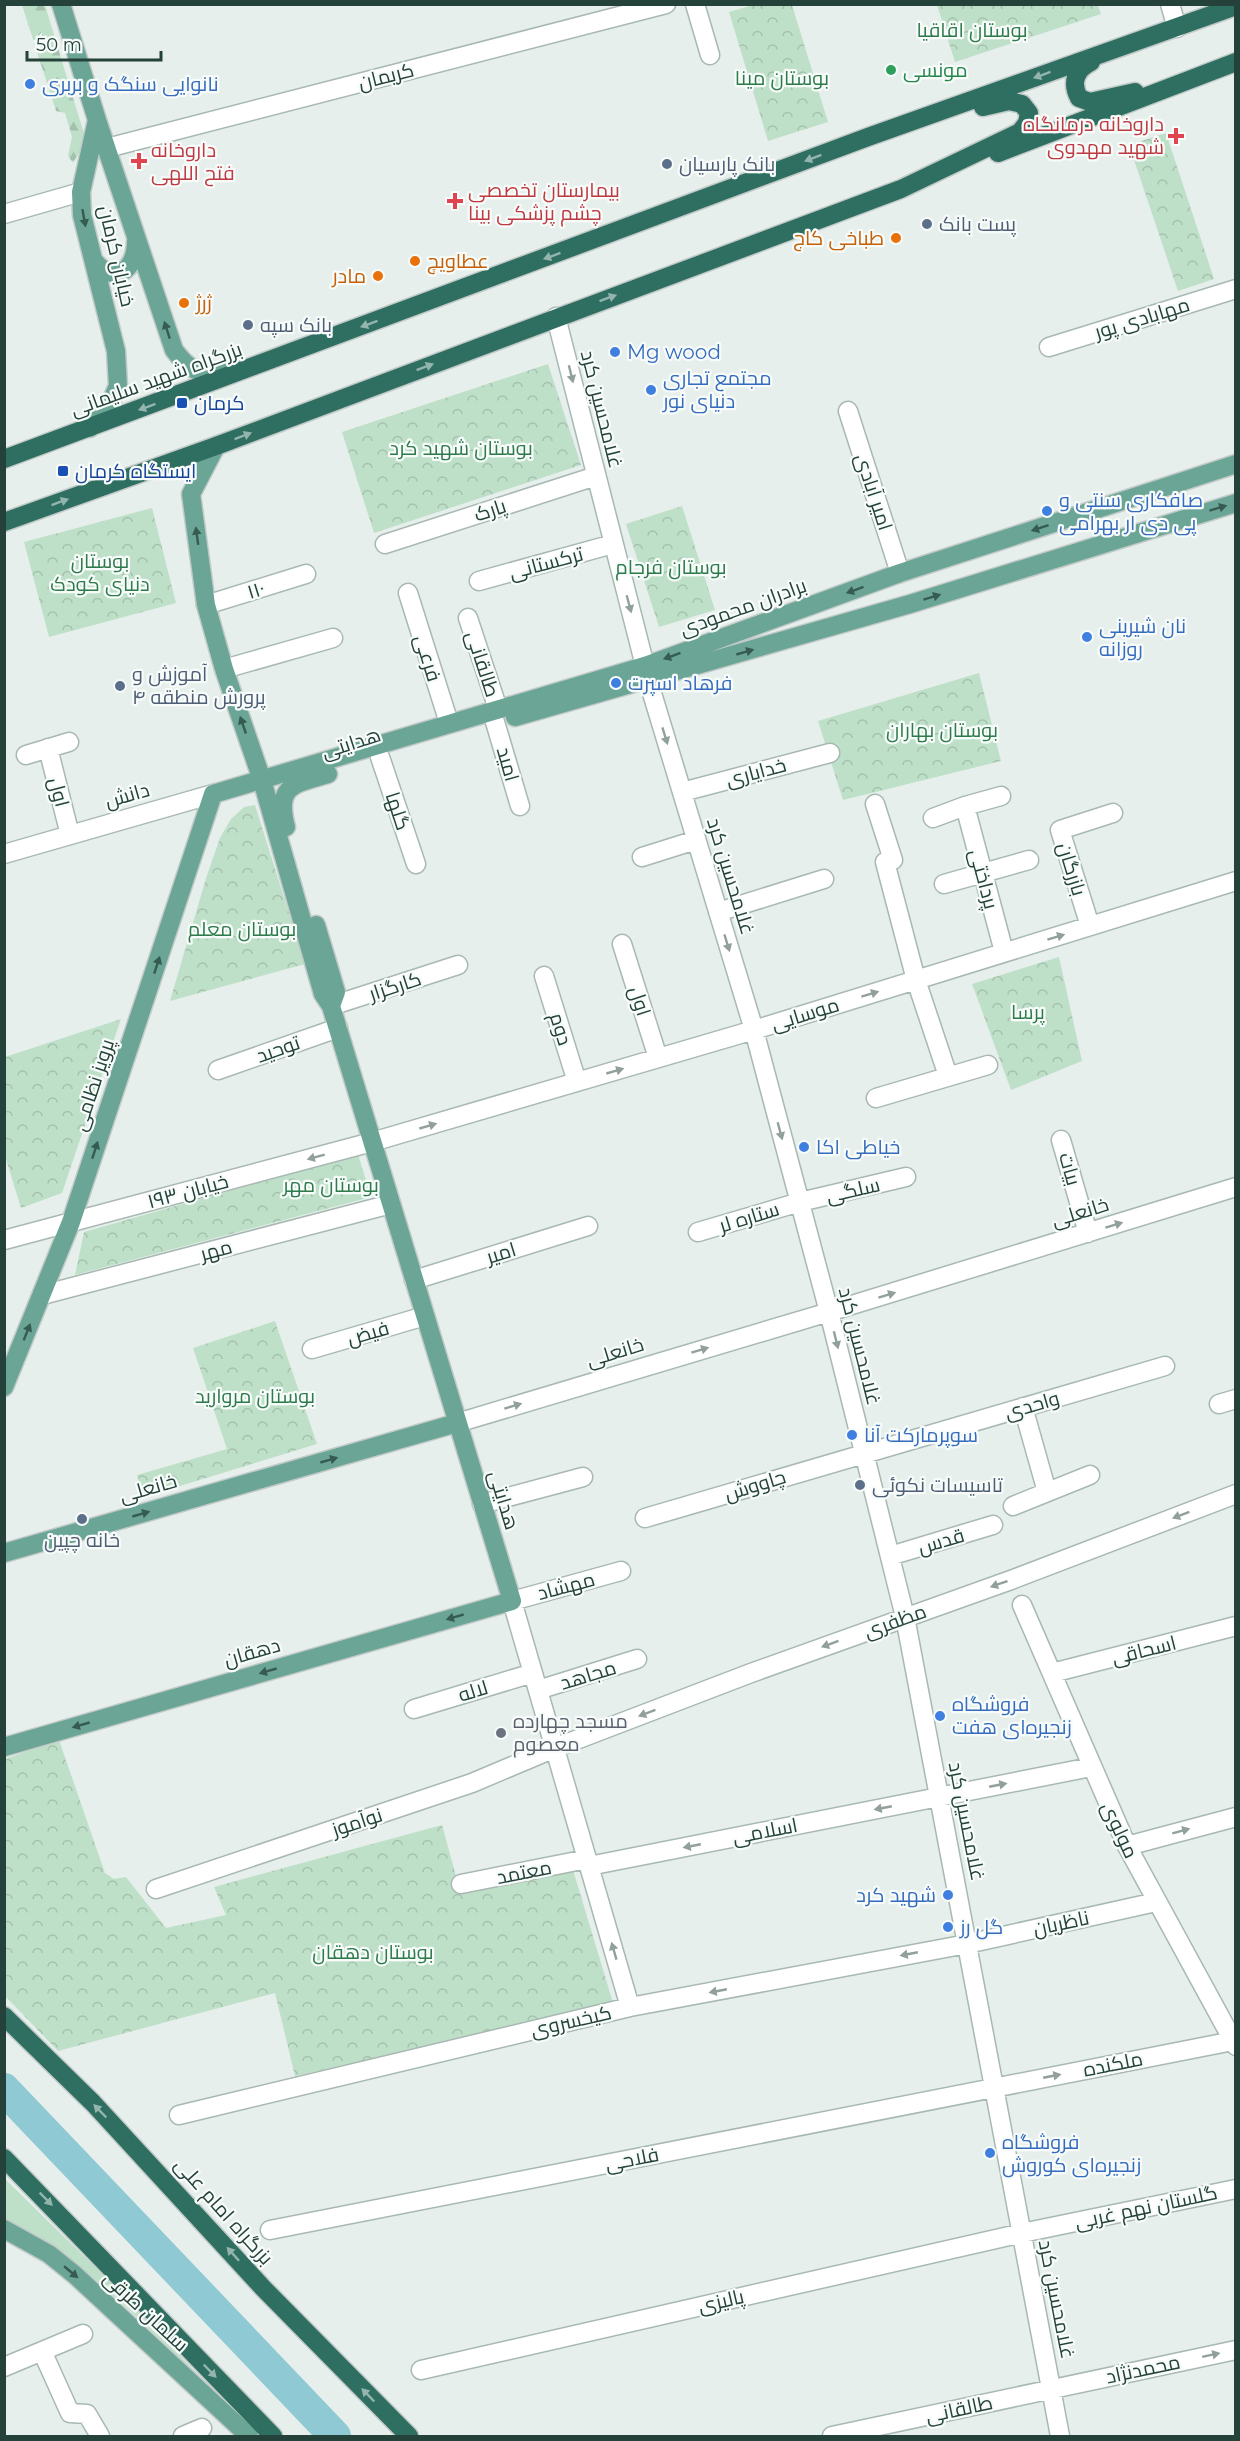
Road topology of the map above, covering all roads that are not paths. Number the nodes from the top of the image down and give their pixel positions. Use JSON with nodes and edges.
{"nodes":[{"id":1,"x":61,"y":4,"type":"edge"},
{"id":2,"x":666,"y":4,"type":"edge"},
{"id":3,"x":695,"y":4,"type":"edge"},
{"id":4,"x":1170,"y":4,"type":"edge"},
{"id":5,"x":1236,"y":6,"type":"edge"},
{"id":6,"x":1176,"y":28,"type":"junction"},
{"id":7,"x":710,"y":55,"type":"dead end"},
{"id":8,"x":1236,"y":62,"type":"edge"},
{"id":9,"x":1192,"y":79,"type":"junction"},
{"id":10,"x":97,"y":120,"type":"junction"},
{"id":11,"x":868,"y":137,"type":"junction"},
{"id":12,"x":107,"y":148,"type":"junction"},
{"id":13,"x":901,"y":189,"type":"junction"},
{"id":14,"x":81,"y":192,"type":"junction"},
{"id":15,"x":4,"y":214,"type":"edge"},
{"id":16,"x":136,"y":238,"type":"junction"},
{"id":17,"x":94,"y":261,"type":"junction"},
{"id":18,"x":1236,"y":289,"type":"edge"},
{"id":19,"x":556,"y":317,"type":"junction"},
{"id":20,"x":1048,"y":347,"type":"dead end"},
{"id":21,"x":243,"y":371,"type":"junction"},
{"id":22,"x":848,"y":411,"type":"dead end"},
{"id":23,"x":90,"y":428,"type":"junction"},
{"id":24,"x":216,"y":446,"type":"junction"},
{"id":25,"x":4,"y":459,"type":"edge"},
{"id":26,"x":1236,"y":464,"type":"edge"},
{"id":27,"x":596,"y":476,"type":"junction"},
{"id":28,"x":1236,"y":503,"type":"edge"},
{"id":29,"x":4,"y":522,"type":"edge"},
{"id":30,"x":385,"y":544,"type":"dead end"},
{"id":31,"x":613,"y":544,"type":"junction"},
{"id":32,"x":900,"y":573,"type":"junction"},
{"id":33,"x":306,"y":574,"type":"dead end"},
{"id":34,"x":479,"y":581,"type":"dead end"},
{"id":35,"x":408,"y":593,"type":"dead end"},
{"id":36,"x":206,"y":605,"type":"junction"},
{"id":37,"x":468,"y":618,"type":"dead end"},
{"id":38,"x":333,"y":638,"type":"dead end"},
{"id":39,"x":224,"y":669,"type":"junction"},
{"id":40,"x":647,"y":673,"type":"junction"},
{"id":41,"x":497,"y":715,"type":"junction"},
{"id":42,"x":449,"y":723,"type":"junction"},
{"id":43,"x":69,"y":742,"type":"dead end"},
{"id":44,"x":48,"y":748,"type":"junction"},
{"id":45,"x":830,"y":753,"type":"dead end"},
{"id":46,"x":26,"y":755,"type":"dead end"},
{"id":47,"x":380,"y":757,"type":"junction"},
{"id":48,"x":262,"y":780,"type":"junction"},
{"id":49,"x":682,"y":792,"type":"junction"},
{"id":50,"x":213,"y":794,"type":"junction"},
{"id":51,"x":1001,"y":796,"type":"dead end"},
{"id":52,"x":875,"y":804,"type":"dead end"},
{"id":53,"x":520,"y":806,"type":"dead end"},
{"id":54,"x":965,"y":806,"type":"junction"},
{"id":55,"x":1113,"y":813,"type":"dead end"},
{"id":56,"x":933,"y":818,"type":"dead end"},
{"id":57,"x":70,"y":835,"type":"junction"},
{"id":58,"x":696,"y":840,"type":"junction"},
{"id":59,"x":4,"y":854,"type":"edge"},
{"id":60,"x":642,"y":857,"type":"dead end"},
{"id":61,"x":1029,"y":860,"type":"dead end"},
{"id":62,"x":416,"y":864,"type":"dead end"},
{"id":63,"x":983,"y":874,"type":"junction"},
{"id":64,"x":824,"y":879,"type":"dead end"},
{"id":65,"x":1236,"y":881,"type":"edge"},
{"id":66,"x":944,"y":884,"type":"dead end"},
{"id":67,"x":718,"y":912,"type":"junction"},
{"id":68,"x":1090,"y":926,"type":"junction"},
{"id":69,"x":622,"y":944,"type":"dead end"},
{"id":70,"x":1004,"y":952,"type":"junction"},
{"id":71,"x":458,"y":965,"type":"dead end"},
{"id":72,"x":544,"y":976,"type":"dead end"},
{"id":73,"x":916,"y":980,"type":"junction"},
{"id":74,"x":331,"y":1006,"type":"junction"},
{"id":75,"x":338,"y":1028,"type":"junction"},
{"id":76,"x":754,"y":1030,"type":"junction"},
{"id":77,"x":658,"y":1058,"type":"junction"},
{"id":78,"x":988,"y":1065,"type":"dead end"},
{"id":79,"x":218,"y":1070,"type":"dead end"},
{"id":80,"x":948,"y":1076,"type":"junction"},
{"id":81,"x":577,"y":1082,"type":"junction"},
{"id":82,"x":876,"y":1098,"type":"dead end"},
{"id":83,"x":1061,"y":1140,"type":"dead end"},
{"id":84,"x":372,"y":1142,"type":"junction"},
{"id":85,"x":906,"y":1178,"type":"dead end"},
{"id":86,"x":1236,"y":1187,"type":"edge"},
{"id":87,"x":800,"y":1202,"type":"junction"},
{"id":88,"x":391,"y":1204,"type":"junction"},
{"id":89,"x":71,"y":1222,"type":"junction"},
{"id":90,"x":588,"y":1227,"type":"dead end"},
{"id":91,"x":698,"y":1232,"type":"dead end"},
{"id":92,"x":1088,"y":1233,"type":"junction"},
{"id":93,"x":4,"y":1240,"type":"edge"},
{"id":94,"x":414,"y":1280,"type":"junction"},
{"id":95,"x":42,"y":1295,"type":"junction"},
{"id":96,"x":829,"y":1312,"type":"junction"},
{"id":97,"x":425,"y":1316,"type":"junction"},
{"id":98,"x":312,"y":1349,"type":"dead end"},
{"id":99,"x":1165,"y":1366,"type":"dead end"},
{"id":100,"x":4,"y":1387,"type":"edge"},
{"id":101,"x":1023,"y":1407,"type":"junction"},
{"id":102,"x":457,"y":1423,"type":"junction"},
{"id":103,"x":864,"y":1453,"type":"junction"},
{"id":104,"x":1090,"y":1475,"type":"dead end"},
{"id":105,"x":583,"y":1477,"type":"dead end"},
{"id":106,"x":1047,"y":1492,"type":"junction"},
{"id":107,"x":1236,"y":1494,"type":"edge"},
{"id":108,"x":482,"y":1504,"type":"junction"},
{"id":109,"x":1013,"y":1506,"type":"dead end"},
{"id":110,"x":645,"y":1518,"type":"dead end"},
{"id":111,"x":993,"y":1526,"type":"dead end"},
{"id":112,"x":4,"y":1553,"type":"edge"},
{"id":113,"x":890,"y":1556,"type":"junction"},
{"id":114,"x":621,"y":1571,"type":"dead end"},
{"id":115,"x":512,"y":1601,"type":"junction"},
{"id":116,"x":1022,"y":1605,"type":"dead end"},
{"id":117,"x":905,"y":1617,"type":"junction"},
{"id":118,"x":1236,"y":1626,"type":"edge"},
{"id":119,"x":637,"y":1659,"type":"dead end"},
{"id":120,"x":1052,"y":1674,"type":"junction"},
{"id":121,"x":535,"y":1682,"type":"junction"},
{"id":122,"x":414,"y":1709,"type":"dead end"},
{"id":123,"x":4,"y":1738,"type":"edge"},
{"id":124,"x":27,"y":1741,"type":"junction"},
{"id":125,"x":4,"y":1747,"type":"edge"},
{"id":126,"x":555,"y":1748,"type":"junction"},
{"id":127,"x":1092,"y":1767,"type":"junction"},
{"id":128,"x":940,"y":1796,"type":"junction"},
{"id":129,"x":1236,"y":1817,"type":"edge"},
{"id":130,"x":1127,"y":1846,"type":"junction"},
{"id":131,"x":588,"y":1863,"type":"junction"},
{"id":132,"x":461,"y":1884,"type":"dead end"},
{"id":133,"x":156,"y":1889,"type":"dead end"},
{"id":134,"x":1156,"y":1902,"type":"junction"},
{"id":135,"x":967,"y":1944,"type":"junction"},
{"id":136,"x":630,"y":2007,"type":"junction"},
{"id":137,"x":4,"y":2016,"type":"edge"},
{"id":138,"x":1228,"y":2016,"type":"edge"},
{"id":139,"x":1234,"y":2043,"type":"edge"},
{"id":140,"x":994,"y":2088,"type":"junction"},
{"id":141,"x":179,"y":2115,"type":"dead end"},
{"id":142,"x":4,"y":2158,"type":"edge"},
{"id":143,"x":1236,"y":2188,"type":"edge"},
{"id":144,"x":4,"y":2229,"type":"edge"},
{"id":145,"x":270,"y":2230,"type":"dead end"},
{"id":146,"x":1022,"y":2233,"type":"junction"},
{"id":147,"x":83,"y":2334,"type":"dead end"},
{"id":148,"x":1236,"y":2350,"type":"edge"},
{"id":149,"x":42,"y":2351,"type":"junction"},
{"id":150,"x":4,"y":2367,"type":"edge"},
{"id":151,"x":421,"y":2370,"type":"dead end"},
{"id":152,"x":1051,"y":2389,"type":"junction"},
{"id":153,"x":202,"y":2428,"type":"dead end"},
{"id":154,"x":100,"y":2436,"type":"edge"},
{"id":155,"x":183,"y":2436,"type":"edge"},
{"id":156,"x":249,"y":2436,"type":"edge"},
{"id":157,"x":273,"y":2436,"type":"edge"},
{"id":158,"x":409,"y":2436,"type":"edge"},
{"id":159,"x":832,"y":2436,"type":"edge"},
{"id":160,"x":1060,"y":2436,"type":"edge"}],
"edges":[{"from":1,"to":10,"type":"main road"},
{"from":2,"to":12,"type":"street","name":"کریمان"},
{"from":3,"to":7,"type":"street"},
{"from":4,"to":6,"type":"street"},
{"from":5,"to":6,"type":"highway","name":"بزرگراه شهید سلیمانی"},
{"from":6,"to":9,"type":"highway"},
{"from":6,"to":11,"type":"highway","name":"بزرگراه شهید سلیمانی","one_way":true},
{"from":8,"to":9,"type":"highway"},
{"from":9,"to":13,"type":"highway"},
{"from":10,"to":12,"type":"main road","name":"خیابان کرمان"},
{"from":10,"to":14,"type":"main road","name":"خیابان کرمان"},
{"from":11,"to":13,"type":"highway"},
{"from":11,"to":21,"type":"highway","name":"بزرگراه شهید سلیمانی","one_way":true},
{"from":12,"to":16,"type":"main road","name":"خیابان کرمان"},
{"from":19,"to":13,"type":"highway","one_way":true},
{"from":14,"to":15,"type":"street"},
{"from":14,"to":17,"type":"main road","name":"خیابان کرمان","one_way":true},
{"from":16,"to":17,"type":"main road"},
{"from":21,"to":16,"type":"main road","name":"خیابان کرمان","one_way":true},
{"from":17,"to":23,"type":"main road","name":"خیابان کرمان"},
{"from":18,"to":20,"type":"street","name":"مهابادی پور"},
{"from":24,"to":19,"type":"highway","one_way":true},
{"from":19,"to":27,"type":"street","name":"غلامحسین کرد","one_way":true},
{"from":21,"to":23,"type":"highway","name":"بزرگراه شهید سلیمانی","one_way":true},
{"from":22,"to":32,"type":"street","name":"امیر آبادی"},
{"from":23,"to":25,"type":"highway","name":"بزرگراه شهید سلیمانی"},
{"from":29,"to":24,"type":"highway","one_way":true},
{"from":36,"to":24,"type":"main road","name":"هدایتی","one_way":true},
{"from":26,"to":32,"type":"main road","name":"برادران محمودی","one_way":true},
{"from":27,"to":30,"type":"street","name":"پارک"},
{"from":27,"to":31,"type":"street","name":"غلامحسین کرد"},
{"from":40,"to":28,"type":"main road","name":"برادران محمودی","one_way":true},
{"from":31,"to":34,"type":"street","name":"ترکستانی"},
{"from":31,"to":40,"type":"street","name":"غلامحسین کرد","one_way":true},
{"from":32,"to":40,"type":"main road","name":"برادران محمودی","one_way":true},
{"from":33,"to":36,"type":"street","name":"۱۱۰"},
{"from":35,"to":42,"type":"street","name":"فرعی"},
{"from":36,"to":39,"type":"main road","name":"هدایتی"},
{"from":37,"to":41,"type":"street","name":"طالقانی"},
{"from":38,"to":39,"type":"street"},
{"from":48,"to":39,"type":"main road","name":"هدایتی","one_way":true},
{"from":40,"to":41,"type":"main road","name":"هدایتی"},
{"from":40,"to":49,"type":"street","name":"غلامحسین کرد","one_way":true},
{"from":41,"to":42,"type":"main road"},
{"from":41,"to":47,"type":"main road","name":"هدایتی"},
{"from":41,"to":53,"type":"street","name":"امید"},
{"from":42,"to":48,"type":"main road"},
{"from":43,"to":44,"type":"street"},
{"from":44,"to":46,"type":"street"},
{"from":44,"to":57,"type":"street","name":"اول"},
{"from":45,"to":49,"type":"street","name":"خدایاری"},
{"from":47,"to":62,"type":"street","name":"گلها"},
{"from":47,"to":74,"type":"main road","name":"هدایتی"},
{"from":48,"to":50,"type":"main road","name":"دانش"},
{"from":48,"to":74,"type":"main road","name":"هدایتی"},
{"from":49,"to":58,"type":"street","name":"غلامحسین کرد"},
{"from":50,"to":57,"type":"street","name":"دانش"},
{"from":89,"to":50,"type":"main road","name":"پرویز نظامی","one_way":true},
{"from":51,"to":54,"type":"street"},
{"from":52,"to":73,"type":"street"},
{"from":54,"to":56,"type":"street"},
{"from":54,"to":63,"type":"street","name":"پرداختی"},
{"from":55,"to":68,"type":"street","name":"بازرگان"},
{"from":57,"to":59,"type":"street","name":"دانش"},
{"from":58,"to":60,"type":"street"},
{"from":58,"to":67,"type":"street","name":"غلامحسین کرد"},
{"from":61,"to":63,"type":"street"},
{"from":63,"to":66,"type":"street"},
{"from":63,"to":70,"type":"street","name":"پرداختی"},
{"from":64,"to":67,"type":"street"},
{"from":65,"to":68,"type":"street","name":"موسایی"},
{"from":67,"to":76,"type":"street","name":"غلامحسین کرد","one_way":true},
{"from":70,"to":68,"type":"street","name":"موسایی","one_way":true},
{"from":69,"to":77,"type":"street","name":"اول"},
{"from":70,"to":73,"type":"street","name":"موسایی"},
{"from":71,"to":74,"type":"street","name":"کارگزار"},
{"from":72,"to":81,"type":"street","name":"دوم"},
{"from":76,"to":73,"type":"street","name":"موسایی","one_way":true},
{"from":73,"to":80,"type":"street"},
{"from":74,"to":75,"type":"main road","name":"هدایتی"},
{"from":75,"to":79,"type":"street","name":"توحید"},
{"from":75,"to":84,"type":"main road","name":"هدایتی"},
{"from":76,"to":77,"type":"street","name":"موسایی"},
{"from":76,"to":87,"type":"street","name":"غلامحسین کرد","one_way":true},
{"from":81,"to":77,"type":"street","name":"موسایی","one_way":true},
{"from":78,"to":80,"type":"street"},
{"from":80,"to":82,"type":"street"},
{"from":84,"to":81,"type":"street","name":"موسایی","one_way":true},
{"from":83,"to":92,"type":"street","name":"بیات"},
{"from":84,"to":88,"type":"main road","name":"هدایتی"},
{"from":84,"to":89,"type":"street","name":"خیابان ۱۹۳","one_way":true},
{"from":85,"to":87,"type":"street","name":"سلگی"},
{"from":92,"to":86,"type":"street","name":"خانعلی","one_way":true},
{"from":87,"to":91,"type":"street","name":"ستاره لر"},
{"from":87,"to":96,"type":"street","name":"غلامحسین کرد"},
{"from":88,"to":94,"type":"main road","name":"هدایتی"},
{"from":88,"to":95,"type":"street","name":"مهر"},
{"from":89,"to":93,"type":"street","name":"خیابان ۱۹۳"},
{"from":89,"to":95,"type":"main road","name":"پرویز نظامی"},
{"from":90,"to":94,"type":"street","name":"امیر"},
{"from":96,"to":92,"type":"street","name":"خانعلی","one_way":true},
{"from":94,"to":97,"type":"main road","name":"هدایتی"},
{"from":100,"to":95,"type":"main road","name":"پرویز نظامی","one_way":true},
{"from":102,"to":96,"type":"street","name":"خانعلی","one_way":true},
{"from":96,"to":103,"type":"street","name":"غلامحسین کرد","one_way":true},
{"from":97,"to":98,"type":"street","name":"فیض"},
{"from":97,"to":102,"type":"main road","name":"هدایتی"},
{"from":99,"to":101,"type":"street","name":"واحدی"},
{"from":101,"to":103,"type":"street","name":"واحدی"},
{"from":101,"to":106,"type":"street"},
{"from":102,"to":108,"type":"main road","name":"هدایتی"},
{"from":112,"to":102,"type":"main road","name":"خانعلی","one_way":true},
{"from":103,"to":110,"type":"street","name":"چاووش"},
{"from":103,"to":113,"type":"street","name":"غلامحسین کرد"},
{"from":104,"to":106,"type":"street"},
{"from":105,"to":108,"type":"street"},
{"from":106,"to":109,"type":"street"},
{"from":107,"to":117,"type":"street","name":"مظفری","one_way":true},
{"from":108,"to":115,"type":"main road","name":"هدایتی"},
{"from":111,"to":113,"type":"street","name":"قدس"},
{"from":113,"to":117,"type":"street","name":"غلامحسین کرد"},
{"from":114,"to":115,"type":"street","name":"مهشاد"},
{"from":115,"to":121,"type":"street","name":"هدایتی"},
{"from":115,"to":124,"type":"main road","name":"دهقان","one_way":true},
{"from":116,"to":120,"type":"street","name":"مولوی"},
{"from":117,"to":126,"type":"street","name":"مظفری","one_way":true},
{"from":117,"to":128,"type":"street","name":"غلامحسین کرد"},
{"from":118,"to":120,"type":"street","name":"اسحاقی"},
{"from":119,"to":121,"type":"street","name":"مجاهد"},
{"from":120,"to":127,"type":"street","name":"مولوی"},
{"from":121,"to":122,"type":"street","name":"لاله"},
{"from":121,"to":126,"type":"street","name":"هدایتی"},
{"from":123,"to":124,"type":"main road"},
{"from":124,"to":125,"type":"main road","name":"دهقان"},
{"from":126,"to":131,"type":"street","name":"هدایتی"},
{"from":126,"to":133,"type":"street","name":"نوآموز"},
{"from":128,"to":127,"type":"street","name":"اسلامی","one_way":true},
{"from":127,"to":130,"type":"street","name":"مولوی"},
{"from":128,"to":131,"type":"street","name":"اسلامی","one_way":true},
{"from":128,"to":135,"type":"street","name":"غلامحسین کرد"},
{"from":130,"to":129,"type":"street","one_way":true},
{"from":130,"to":134,"type":"street","name":"مولوی"},
{"from":131,"to":132,"type":"street","name":"معتمد"},
{"from":136,"to":131,"type":"street","name":"هدایتی","one_way":true},
{"from":134,"to":135,"type":"street","name":"ناظریان"},
{"from":134,"to":138,"type":"street","name":"مولوی"},
{"from":135,"to":136,"type":"street","name":"کیخسروی","one_way":true},
{"from":135,"to":140,"type":"street","name":"غلامحسین کرد"},
{"from":136,"to":141,"type":"street","name":"کیخسروی"},
{"from":158,"to":137,"type":"highway","name":"بزرگراه امام علی","one_way":true},
{"from":138,"to":139,"type":"street","name":"مولوی"},
{"from":140,"to":139,"type":"street","name":"ملکنده","one_way":true},
{"from":140,"to":145,"type":"street","name":"فلاحی"},
{"from":140,"to":146,"type":"street","name":"غلامحسین کرد"},
{"from":142,"to":157,"type":"highway","one_way":true},
{"from":143,"to":146,"type":"street","name":"گلستان نهم غربی"},
{"from":144,"to":156,"type":"main road","name":"سلمان طرقی","one_way":true},
{"from":146,"to":151,"type":"street","name":"پالیزی"},
{"from":146,"to":152,"type":"street","name":"غلامحسین کرد"},
{"from":147,"to":149,"type":"street"},
{"from":152,"to":148,"type":"street","name":"محمدنژاد","one_way":true},
{"from":149,"to":150,"type":"street"},
{"from":149,"to":154,"type":"street"},
{"from":152,"to":159,"type":"street","name":"طالقانی"},
{"from":152,"to":160,"type":"street","name":"غلامحسین کرد"},
{"from":153,"to":155,"type":"street"}]}
